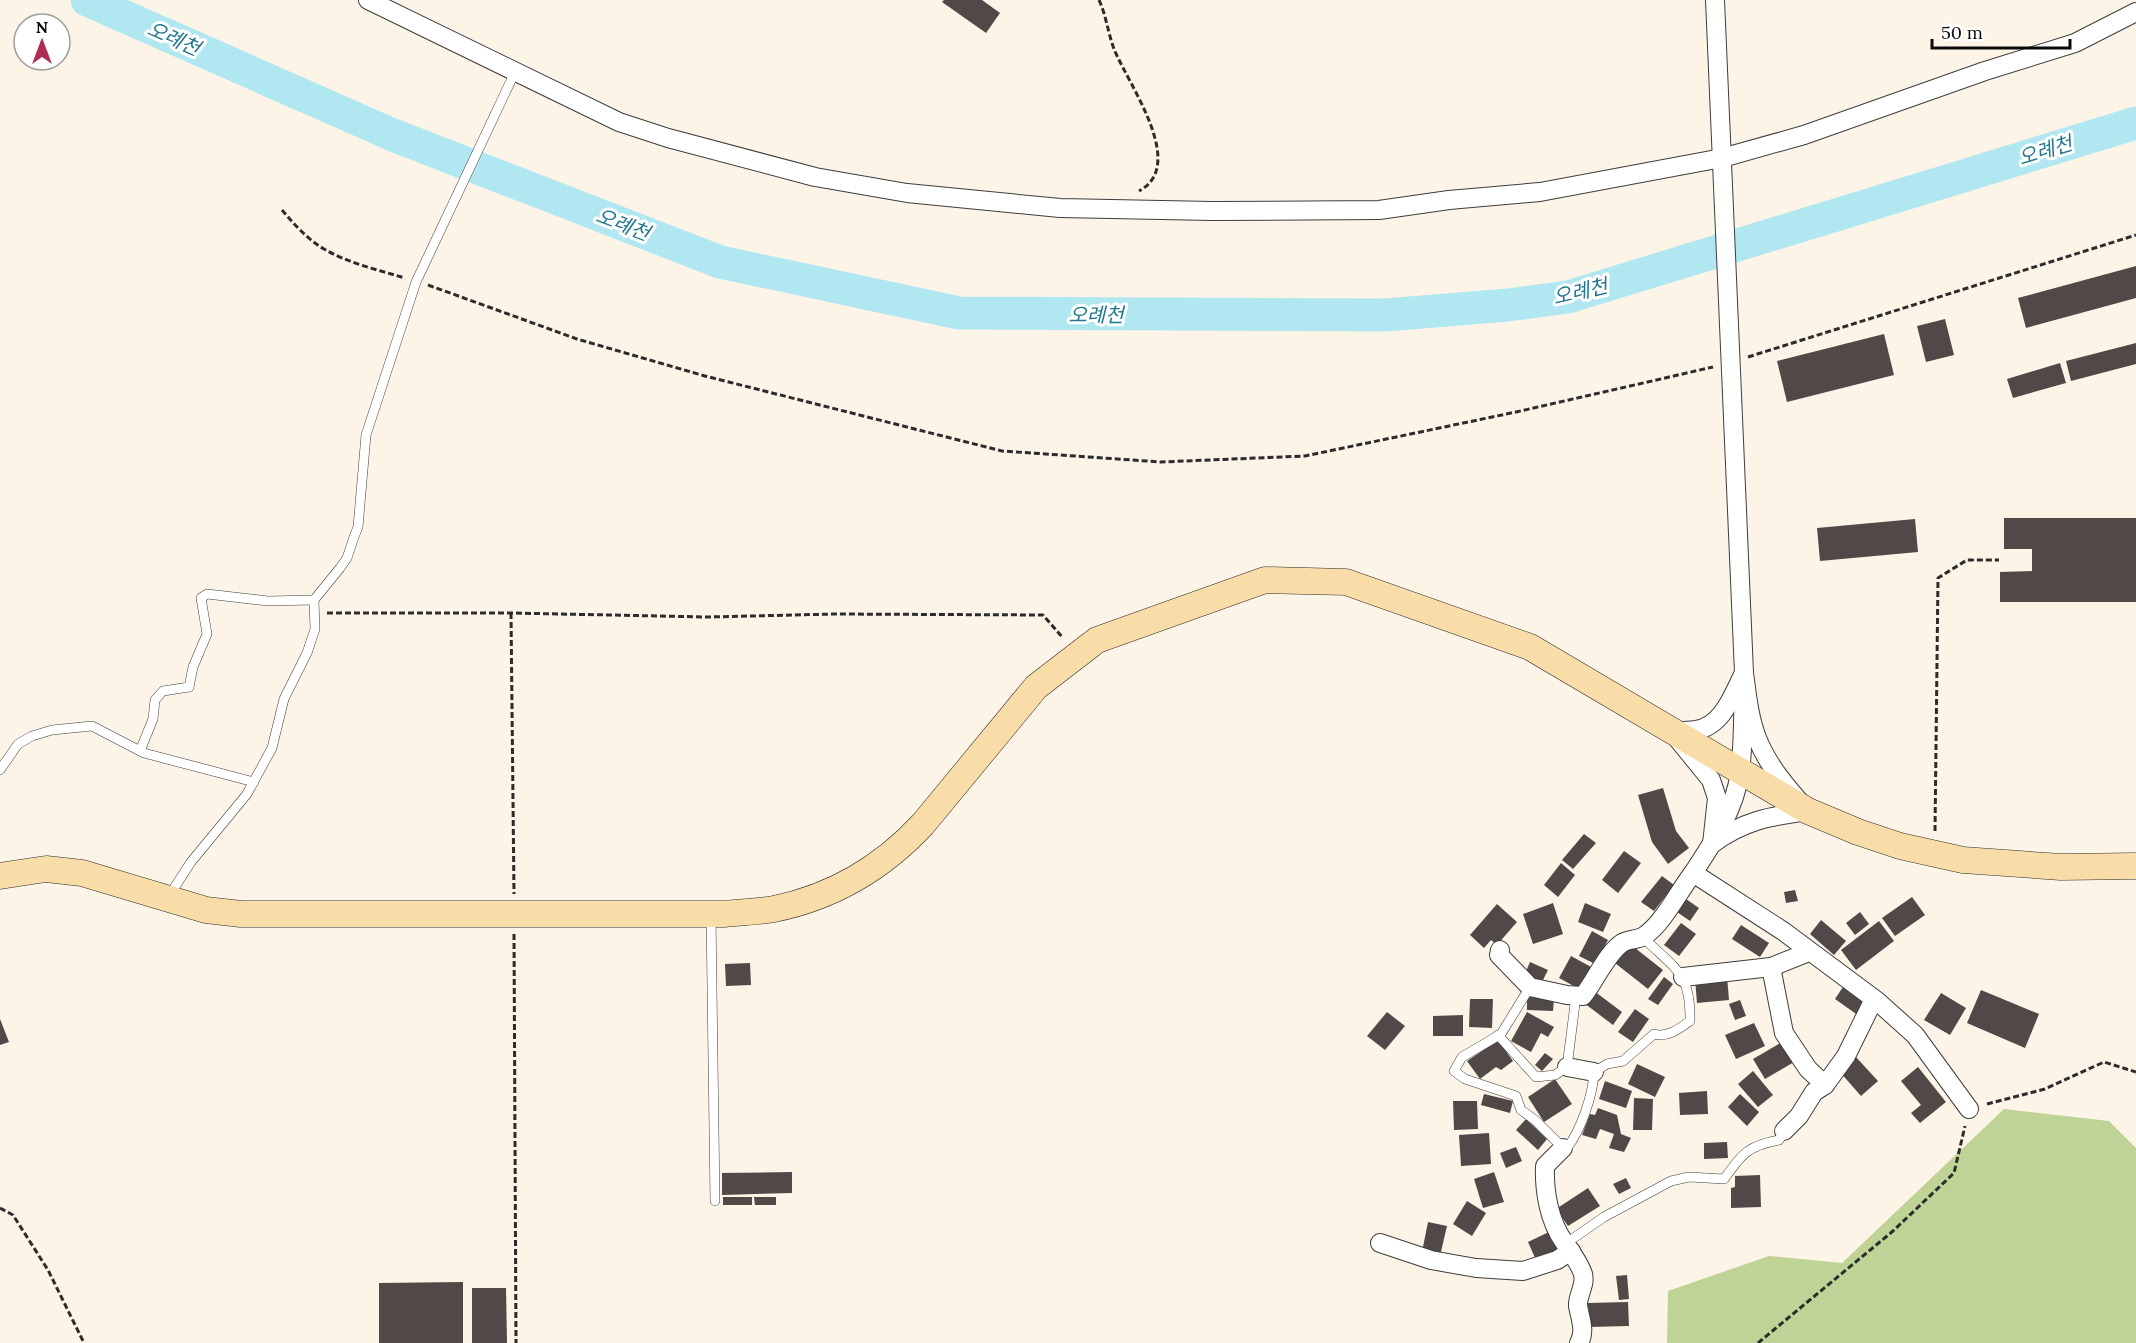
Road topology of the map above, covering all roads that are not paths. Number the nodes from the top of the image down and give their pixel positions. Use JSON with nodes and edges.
{"nodes":[{"id":1,"x":368,"y":0,"type":"edge"},
{"id":2,"x":1715,"y":0,"type":"edge"},
{"id":3,"x":2136,"y":12,"type":"edge"},
{"id":4,"x":515,"y":72,"type":"junction"},
{"id":5,"x":1722,"y":158,"type":"junction"},
{"id":6,"x":314,"y":600,"type":"junction"},
{"id":7,"x":1744,"y":673,"type":"junction"},
{"id":8,"x":1672,"y":732,"type":"junction"},
{"id":9,"x":140,"y":751,"type":"junction"},
{"id":10,"x":0,"y":770,"type":"edge"},
{"id":11,"x":1740,"y":773,"type":"junction"},
{"id":12,"x":254,"y":782,"type":"junction"},
{"id":13,"x":1808,"y":812,"type":"junction"},
{"id":14,"x":1713,"y":844,"type":"junction"},
{"id":15,"x":2136,"y":867,"type":"edge"},
{"id":16,"x":1693,"y":873,"type":"junction"},
{"id":17,"x":0,"y":876,"type":"edge"},
{"id":18,"x":168,"y":898,"type":"junction"},
{"id":19,"x":711,"y":914,"type":"junction"},
{"id":20,"x":1643,"y":937,"type":"junction"},
{"id":21,"x":1500,"y":950,"type":"dead end"},
{"id":22,"x":1809,"y":952,"type":"junction"},
{"id":23,"x":1771,"y":967,"type":"junction"},
{"id":24,"x":1683,"y":977,"type":"junction"},
{"id":25,"x":1530,"y":987,"type":"junction"},
{"id":26,"x":1576,"y":996,"type":"junction"},
{"id":27,"x":1874,"y":999,"type":"junction"},
{"id":28,"x":1498,"y":1035,"type":"junction"},
{"id":29,"x":1567,"y":1068,"type":"junction"},
{"id":30,"x":1594,"y":1072,"type":"junction"},
{"id":31,"x":1825,"y":1085,"type":"junction"},
{"id":32,"x":1969,"y":1109,"type":"road end"},
{"id":33,"x":1784,"y":1131,"type":"joint"},
{"id":34,"x":1563,"y":1148,"type":"junction"},
{"id":35,"x":715,"y":1201,"type":"dead end"},
{"id":36,"x":1380,"y":1243,"type":"dead end"},
{"id":37,"x":1568,"y":1247,"type":"junction"},
{"id":38,"x":1579,"y":1343,"type":"edge"}],
"edges":[{"from":1,"to":4,"type":"street"},
{"from":2,"to":5,"type":"street"},
{"from":3,"to":5,"type":"street"},
{"from":4,"to":5,"type":"street"},
{"from":4,"to":6,"type":"lane"},
{"from":5,"to":7,"type":"street"},
{"from":6,"to":9,"type":"lane"},
{"from":6,"to":12,"type":"lane"},
{"from":7,"to":8,"type":"street"},
{"from":7,"to":11,"type":"street"},
{"from":7,"to":13,"type":"street"},
{"from":8,"to":11,"type":"street"},
{"from":8,"to":14,"type":"street"},
{"from":8,"to":19,"type":"street"},
{"from":9,"to":10,"type":"lane"},
{"from":9,"to":12,"type":"lane"},
{"from":11,"to":13,"type":"street"},
{"from":11,"to":14,"type":"street"},
{"from":12,"to":18,"type":"lane"},
{"from":13,"to":14,"type":"street"},
{"from":13,"to":15,"type":"street"},
{"from":14,"to":16,"type":"street"},
{"from":16,"to":20,"type":"street"},
{"from":16,"to":22,"type":"street"},
{"from":17,"to":18,"type":"street"},
{"from":18,"to":19,"type":"street"},
{"from":19,"to":35,"type":"lane"},
{"from":20,"to":24,"type":"lane"},
{"from":20,"to":26,"type":"street"},
{"from":21,"to":25,"type":"street"},
{"from":22,"to":23,"type":"street"},
{"from":22,"to":27,"type":"street"},
{"from":23,"to":24,"type":"street"},
{"from":23,"to":31,"type":"street"},
{"from":24,"to":30,"type":"lane"},
{"from":25,"to":26,"type":"street"},
{"from":25,"to":28,"type":"lane"},
{"from":26,"to":29,"type":"lane"},
{"from":27,"to":31,"type":"street"},
{"from":27,"to":32,"type":"street"},
{"from":28,"to":29,"type":"lane"},
{"from":28,"to":34,"type":"lane"},
{"from":29,"to":30,"type":"street"},
{"from":30,"to":34,"type":"lane"},
{"from":31,"to":33,"type":"street"},
{"from":33,"to":37,"type":"lane"},
{"from":34,"to":37,"type":"street"},
{"from":36,"to":37,"type":"street"},
{"from":37,"to":38,"type":"street"}]}
